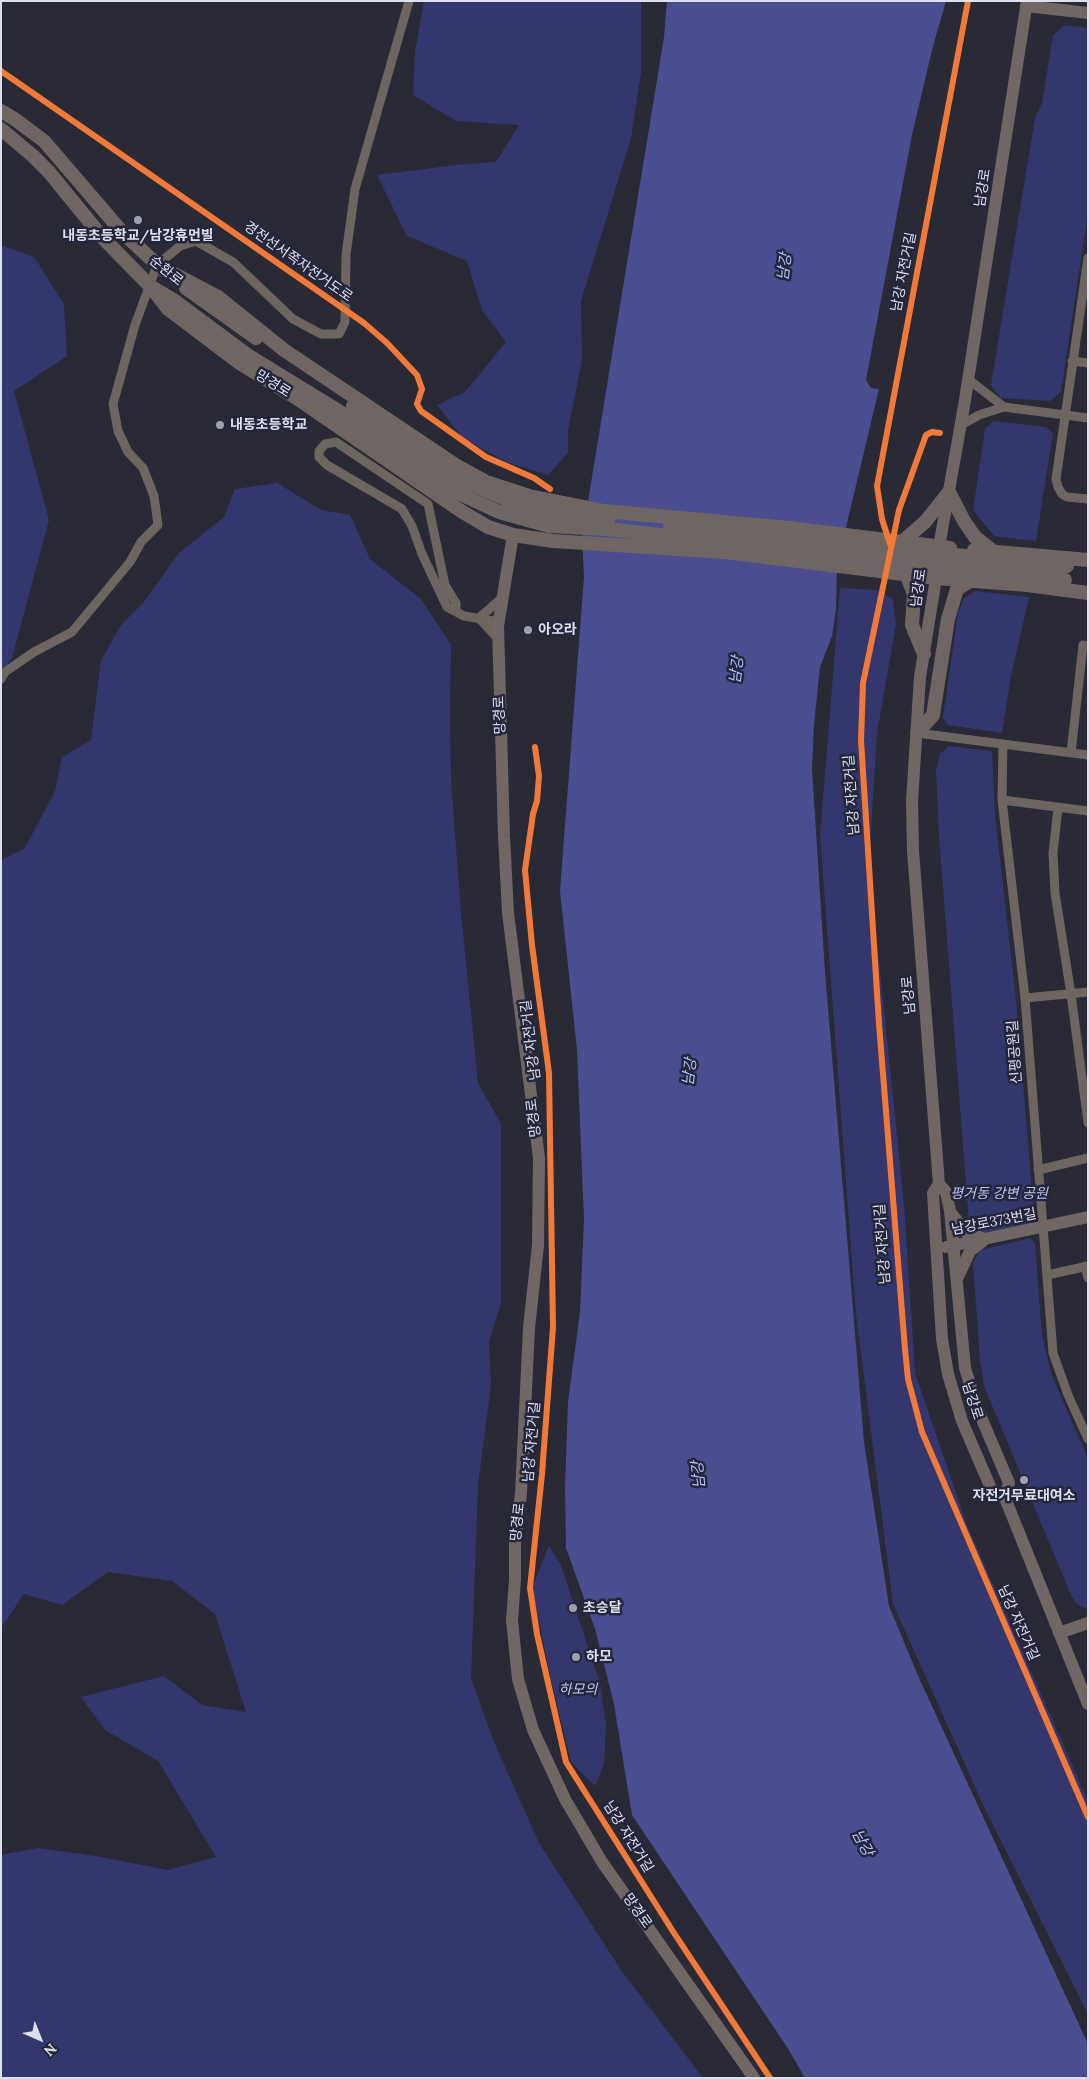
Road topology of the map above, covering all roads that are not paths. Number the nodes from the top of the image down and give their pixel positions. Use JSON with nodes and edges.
{"nodes":[{"id":1,"x":409,"y":1,"type":"edge"},
{"id":2,"x":1027,"y":4,"type":"edge"},
{"id":3,"x":1088,"y":14,"type":"edge"},
{"id":4,"x":1,"y":111,"type":"edge"},
{"id":5,"x":1,"y":129,"type":"edge"},
{"id":6,"x":1088,"y":258,"type":"edge"},
{"id":7,"x":157,"y":265,"type":"junction"},
{"id":8,"x":150,"y":286,"type":"junction"},
{"id":9,"x":1072,"y":361,"type":"junction"},
{"id":10,"x":1088,"y":363,"type":"edge"},
{"id":11,"x":968,"y":379,"type":"junction"},
{"id":12,"x":1004,"y":408,"type":"junction"},
{"id":13,"x":349,"y":410,"type":"junction"},
{"id":14,"x":1064,"y":416,"type":"junction"},
{"id":15,"x":1088,"y":418,"type":"edge"},
{"id":16,"x":961,"y":425,"type":"junction"},
{"id":17,"x":949,"y":492,"type":"junction"},
{"id":18,"x":529,"y":496,"type":"junction"},
{"id":19,"x":1088,"y":500,"type":"edge"},
{"id":20,"x":512,"y":535,"type":"junction"},
{"id":21,"x":903,"y":541,"type":"junction"},
{"id":22,"x":939,"y":547,"type":"junction"},
{"id":23,"x":994,"y":552,"type":"junction"},
{"id":24,"x":1088,"y":560,"type":"edge"},
{"id":25,"x":1088,"y":569,"type":"edge"},
{"id":26,"x":906,"y":574,"type":"junction"},
{"id":27,"x":936,"y":578,"type":"junction"},
{"id":28,"x":970,"y":581,"type":"junction"},
{"id":29,"x":1088,"y":583,"type":"edge"},
{"id":30,"x":1088,"y":592,"type":"edge"},
{"id":31,"x":502,"y":598,"type":"junction"},
{"id":32,"x":456,"y":611,"type":"junction"},
{"id":33,"x":479,"y":618,"type":"junction"},
{"id":34,"x":498,"y":622,"type":"junction"},
{"id":35,"x":498,"y":639,"type":"junction"},
{"id":36,"x":1085,"y":646,"type":"edge"},
{"id":37,"x":924,"y":654,"type":"junction"},
{"id":38,"x":1,"y":679,"type":"edge"},
{"id":39,"x":1077,"y":697,"type":"junction"},
{"id":40,"x":1088,"y":698,"type":"edge"},
{"id":41,"x":917,"y":733,"type":"junction"},
{"id":42,"x":1003,"y":744,"type":"junction"},
{"id":43,"x":1070,"y":752,"type":"junction"},
{"id":44,"x":1088,"y":755,"type":"edge"},
{"id":45,"x":1002,"y":800,"type":"junction"},
{"id":46,"x":1058,"y":808,"type":"junction"},
{"id":47,"x":1088,"y":811,"type":"edge"},
{"id":48,"x":1088,"y":992,"type":"edge"},
{"id":49,"x":1071,"y":994,"type":"junction"},
{"id":50,"x":1025,"y":998,"type":"junction"},
{"id":51,"x":1088,"y":1122,"type":"edge"},
{"id":52,"x":1088,"y":1158,"type":"edge"},
{"id":53,"x":1038,"y":1170,"type":"junction"},
{"id":54,"x":939,"y":1184,"type":"junction"},
{"id":55,"x":950,"y":1211,"type":"junction"},
{"id":56,"x":1088,"y":1217,"type":"edge"},
{"id":57,"x":1043,"y":1227,"type":"junction"},
{"id":58,"x":985,"y":1239,"type":"junction"},
{"id":59,"x":953,"y":1246,"type":"junction"},
{"id":60,"x":936,"y":1248,"type":"junction"},
{"id":61,"x":1086,"y":1266,"type":"edge"},
{"id":62,"x":1047,"y":1274,"type":"junction"},
{"id":63,"x":1088,"y":1278,"type":"edge"},
{"id":64,"x":957,"y":1279,"type":"junction"},
{"id":65,"x":1083,"y":1416,"type":"edge"},
{"id":66,"x":1088,"y":1439,"type":"edge"},
{"id":67,"x":1005,"y":1498,"type":"junction"},
{"id":68,"x":1088,"y":1623,"type":"edge"},
{"id":69,"x":1059,"y":1633,"type":"junction"},
{"id":70,"x":1088,"y":1704,"type":"edge"},
{"id":71,"x":754,"y":2078,"type":"edge"}],
"edges":[{"from":1,"to":7,"type":"street"},
{"from":2,"to":3,"type":"street"},
{"from":2,"to":11,"type":"street","name":"남강로"},
{"from":4,"to":7,"type":"main road","name":"순환로"},
{"from":5,"to":8,"type":"main road","name":"순환로"},
{"from":6,"to":9,"type":"street"},
{"from":7,"to":8,"type":"street"},
{"from":7,"to":13,"type":"main road","name":"순환로"},
{"from":7,"to":18,"type":"main road"},
{"from":8,"to":13,"type":"main road","name":"순환로"},
{"from":8,"to":20,"type":"main road","name":"망경로"},
{"from":8,"to":38,"type":"street"},
{"from":9,"to":10,"type":"street"},
{"from":9,"to":14,"type":"street"},
{"from":11,"to":12,"type":"street"},
{"from":11,"to":16,"type":"street","name":"남강로"},
{"from":12,"to":14,"type":"street"},
{"from":12,"to":16,"type":"street"},
{"from":13,"to":25,"type":"main road","bridge":true},
{"from":13,"to":29,"type":"main road","bridge":true},
{"from":14,"to":15,"type":"street"},
{"from":14,"to":19,"type":"street"},
{"from":16,"to":17,"type":"street","name":"남강로"},
{"from":17,"to":21,"type":"main road"},
{"from":17,"to":22,"type":"street","name":"남강로"},
{"from":17,"to":23,"type":"main road"},
{"from":18,"to":20,"type":"main road"},
{"from":18,"to":21,"type":"main road"},
{"from":20,"to":26,"type":"main road"},
{"from":20,"to":31,"type":"street","name":"망경로"},
{"from":21,"to":22,"type":"main road"},
{"from":22,"to":23,"type":"main road"},
{"from":22,"to":27,"type":"street","name":"남강로"},
{"from":23,"to":24,"type":"main road"},
{"from":26,"to":27,"type":"main road"},
{"from":26,"to":37,"type":"main road"},
{"from":27,"to":28,"type":"main road"},
{"from":27,"to":37,"type":"street","name":"남강로"},
{"from":28,"to":30,"type":"main road"},
{"from":28,"to":41,"type":"main road"},
{"from":31,"to":33,"type":"street"},
{"from":31,"to":34,"type":"street","name":"망경로"},
{"from":32,"to":32,"type":"street"},
{"from":32,"to":33,"type":"street"},
{"from":33,"to":34,"type":"street"},
{"from":33,"to":35,"type":"street"},
{"from":34,"to":35,"type":"street","name":"망경로"},
{"from":35,"to":71,"type":"street","name":"망경로"},
{"from":36,"to":39,"type":"street"},
{"from":37,"to":41,"type":"street","name":"남강로"},
{"from":39,"to":40,"type":"street"},
{"from":39,"to":43,"type":"street"},
{"from":41,"to":42,"type":"street"},
{"from":41,"to":54,"type":"street","name":"남강로"},
{"from":42,"to":43,"type":"street"},
{"from":42,"to":45,"type":"street","name":"신평공원길"},
{"from":43,"to":44,"type":"street"},
{"from":45,"to":46,"type":"street"},
{"from":45,"to":50,"type":"street","name":"신평공원길"},
{"from":46,"to":47,"type":"street"},
{"from":46,"to":49,"type":"street"},
{"from":48,"to":49,"type":"street"},
{"from":49,"to":50,"type":"street"},
{"from":49,"to":51,"type":"street"},
{"from":50,"to":53,"type":"street","name":"신평공원길"},
{"from":52,"to":53,"type":"street"},
{"from":53,"to":57,"type":"street","name":"신평공원길"},
{"from":54,"to":55,"type":"street","name":"남강로"},
{"from":54,"to":60,"type":"street","name":"남강로"},
{"from":55,"to":58,"type":"street"},
{"from":55,"to":59,"type":"street","name":"남강로"},
{"from":56,"to":57,"type":"street","name":"남강로373번길"},
{"from":57,"to":58,"type":"street","name":"남강로373번길"},
{"from":57,"to":62,"type":"street","name":"신평공원길"},
{"from":58,"to":59,"type":"street","name":"남강로373번길"},
{"from":58,"to":64,"type":"street"},
{"from":59,"to":60,"type":"street","name":"남강로373번길"},
{"from":59,"to":64,"type":"street","name":"남강로"},
{"from":60,"to":67,"type":"street","name":"남강로"},
{"from":61,"to":62,"type":"street"},
{"from":61,"to":63,"type":"street"},
{"from":62,"to":65,"type":"street","name":"신평공원길"},
{"from":64,"to":67,"type":"street","name":"남강로"},
{"from":65,"to":66,"type":"street","name":"신평공원길"},
{"from":67,"to":69,"type":"street","name":"남강로"},
{"from":68,"to":69,"type":"street"},
{"from":69,"to":70,"type":"street","name":"남강로"}]}
